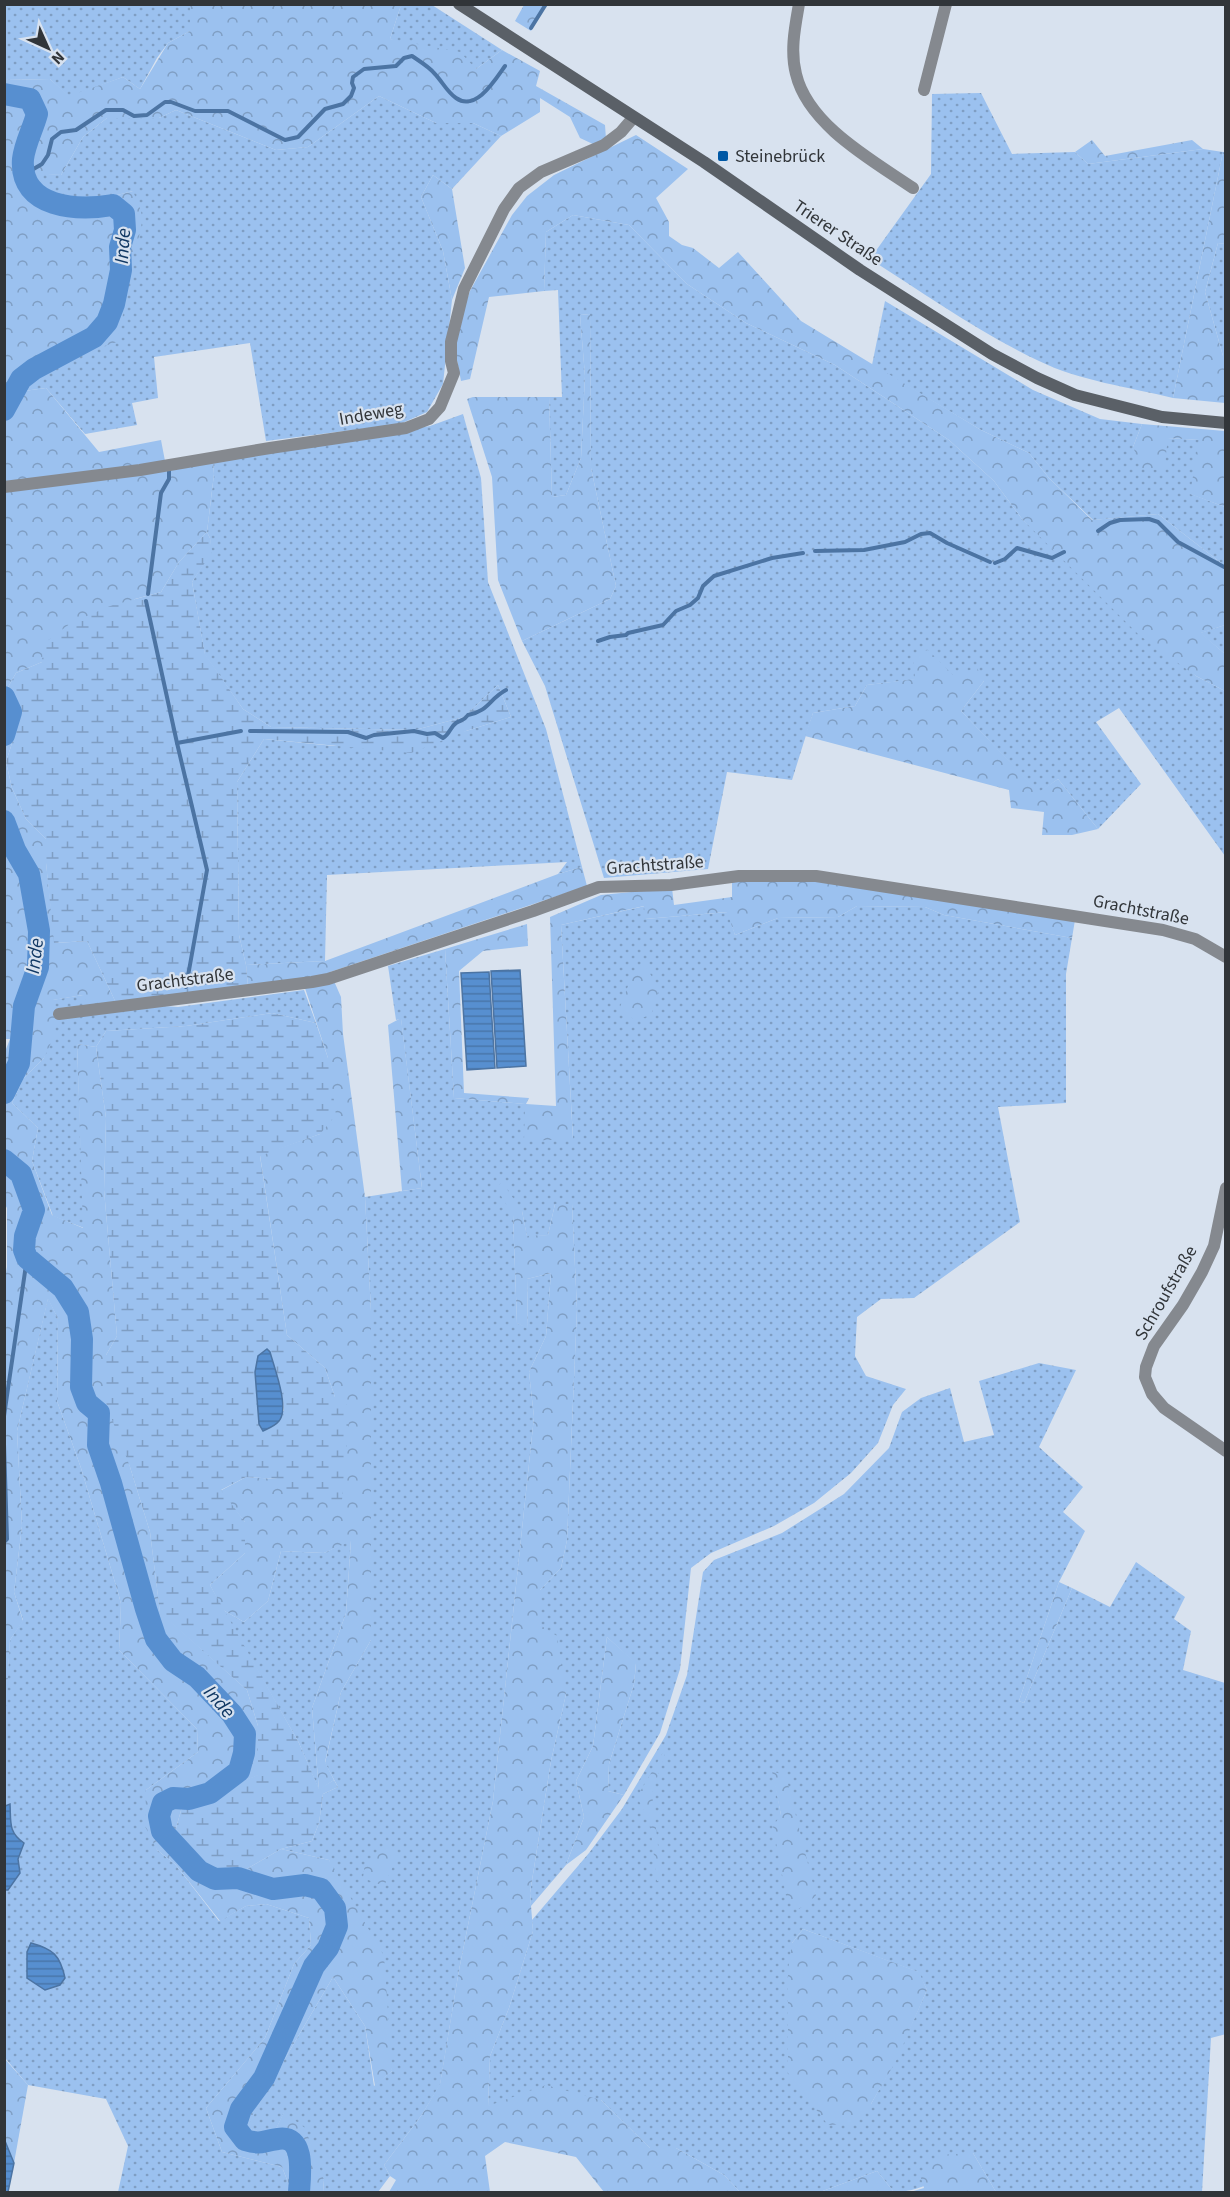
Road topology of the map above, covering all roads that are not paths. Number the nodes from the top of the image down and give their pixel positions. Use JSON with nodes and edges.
{"nodes":[{"id":1,"x":459,"y":4,"type":"edge"},
{"id":2,"x":799,"y":4,"type":"edge"},
{"id":3,"x":946,"y":4,"type":"edge"},
{"id":4,"x":924,"y":90,"type":"dead end"},
{"id":5,"x":633,"y":118,"type":"junction"},
{"id":6,"x":913,"y":188,"type":"dead end"},
{"id":7,"x":1226,"y":423,"type":"edge"},
{"id":8,"x":4,"y":486,"type":"edge"},
{"id":9,"x":1226,"y":957,"type":"edge"},
{"id":10,"x":59,"y":1014,"type":"dead end"},
{"id":11,"x":1226,"y":1188,"type":"edge"},
{"id":12,"x":1226,"y":1451,"type":"edge"}],
"edges":[{"from":1,"to":5,"type":"main road","name":"Trierer Straße"},
{"from":2,"to":6,"type":"street"},
{"from":3,"to":4,"type":"street"},
{"from":5,"to":7,"type":"main road","name":"Trierer Straße"},
{"from":5,"to":8,"type":"street","name":"Indeweg"},
{"from":9,"to":10,"type":"street","name":"Grachtstraße"},
{"from":11,"to":12,"type":"street","name":"Schroufstraße"}]}
